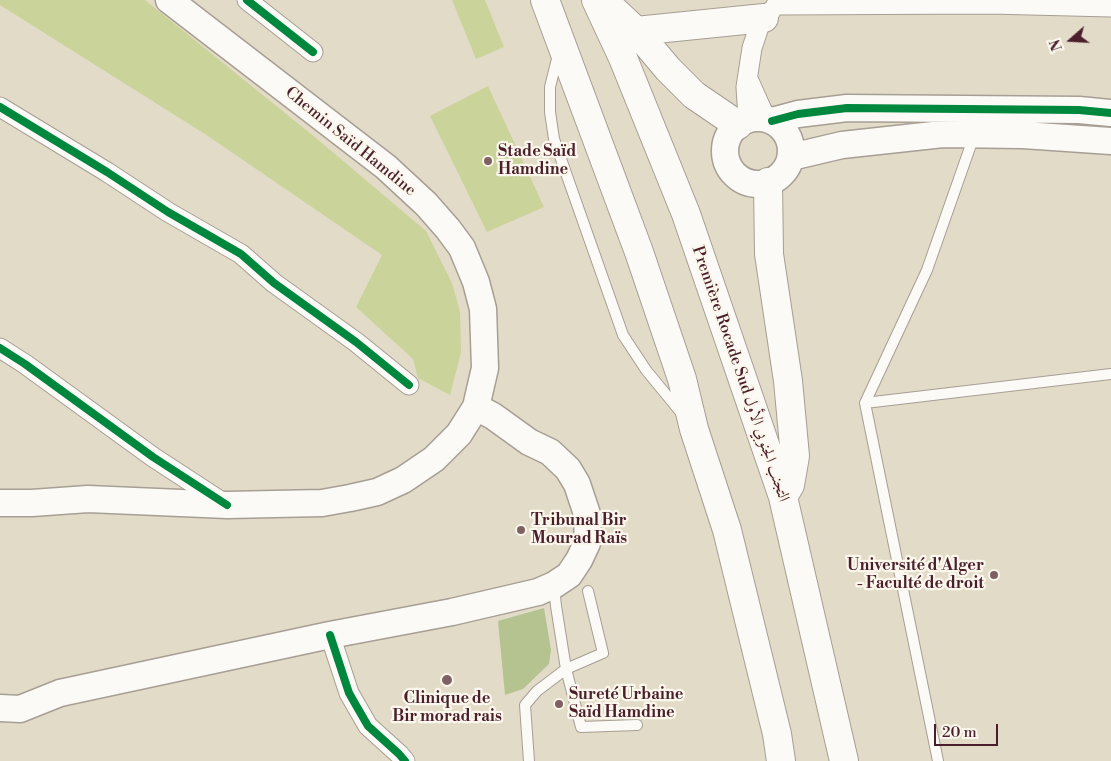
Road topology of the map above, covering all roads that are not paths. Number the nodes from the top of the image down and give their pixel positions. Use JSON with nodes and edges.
{"nodes":[{"id":1,"x":169,"y":0,"type":"edge"},
{"id":2,"x":247,"y":0,"type":"edge"},
{"id":3,"x":546,"y":0,"type":"edge"},
{"id":4,"x":596,"y":0,"type":"edge"},
{"id":5,"x":603,"y":0,"type":"edge"},
{"id":6,"x":1054,"y":3,"type":"edge"},
{"id":7,"x":1111,"y":7,"type":"edge"},
{"id":8,"x":773,"y":8,"type":"edge"},
{"id":9,"x":636,"y":31,"type":"junction"},
{"id":10,"x":561,"y":44,"type":"junction"},
{"id":11,"x":313,"y":52,"type":"dead end"},
{"id":12,"x":0,"y":107,"type":"edge"},
{"id":13,"x":1111,"y":113,"type":"edge"},
{"id":14,"x":756,"y":121,"type":"junction"},
{"id":15,"x":974,"y":135,"type":"junction"},
{"id":16,"x":1111,"y":141,"type":"edge"},
{"id":17,"x":791,"y":157,"type":"junction"},
{"id":18,"x":768,"y":182,"type":"junction"},
{"id":19,"x":0,"y":348,"type":"edge"},
{"id":20,"x":1111,"y":374,"type":"edge"},
{"id":21,"x":409,"y":385,"type":"dead end"},
{"id":22,"x":864,"y":403,"type":"junction"},
{"id":23,"x":476,"y":407,"type":"junction"},
{"id":24,"x":694,"y":429,"type":"junction"},
{"id":25,"x":783,"y":497,"type":"junction"},
{"id":26,"x":0,"y":503,"type":"edge"},
{"id":27,"x":227,"y":505,"type":"junction"},
{"id":28,"x":554,"y":585,"type":"junction"},
{"id":29,"x":588,"y":591,"type":"dead end"},
{"id":30,"x":330,"y":635,"type":"junction"},
{"id":31,"x":566,"y":668,"type":"junction"},
{"id":32,"x":0,"y":708,"type":"edge"},
{"id":33,"x":637,"y":725,"type":"dead end"},
{"id":34,"x":405,"y":761,"type":"edge"},
{"id":35,"x":529,"y":761,"type":"edge"},
{"id":36,"x":781,"y":761,"type":"edge"},
{"id":37,"x":844,"y":761,"type":"edge"},
{"id":38,"x":938,"y":761,"type":"edge"}],
"edges":[{"from":1,"to":23,"type":"main road","name":"Chemin Saïd Hamdine"},
{"from":2,"to":11,"type":"street"},
{"from":3,"to":10,"type":"highway"},
{"from":4,"to":25,"type":"highway","name":"Première Rocade Sud التجنب الجنوبي الأول"},
{"from":5,"to":9,"type":"highway"},
{"from":6,"to":7,"type":"street"},
{"from":6,"to":8,"type":"street"},
{"from":8,"to":9,"type":"highway"},
{"from":8,"to":14,"type":"street"},
{"from":9,"to":14,"type":"highway"},
{"from":10,"to":24,"type":"highway"},
{"from":10,"to":24,"type":"lane"},
{"from":12,"to":21,"type":"street"},
{"from":13,"to":14,"type":"main road"},
{"from":14,"to":17,"type":"main road"},
{"from":14,"to":18,"type":"main road"},
{"from":15,"to":16,"type":"main road"},
{"from":15,"to":17,"type":"main road"},
{"from":15,"to":22,"type":"lane"},
{"from":17,"to":18,"type":"main road"},
{"from":18,"to":25,"type":"highway"},
{"from":19,"to":27,"type":"street"},
{"from":20,"to":22,"type":"lane"},
{"from":22,"to":38,"type":"lane"},
{"from":23,"to":27,"type":"main road","name":"Chemin Saïd Hamdine"},
{"from":23,"to":28,"type":"main road"},
{"from":24,"to":36,"type":"highway"},
{"from":25,"to":37,"type":"highway","name":"Première Rocade Sud التجنب الجنوبي الأول"},
{"from":26,"to":27,"type":"main road","name":"Chemin Saïd Hamdine"},
{"from":28,"to":30,"type":"main road"},
{"from":28,"to":31,"type":"lane"},
{"from":29,"to":31,"type":"lane"},
{"from":30,"to":32,"type":"main road"},
{"from":30,"to":34,"type":"street"},
{"from":31,"to":33,"type":"lane"},
{"from":31,"to":35,"type":"lane"}]}
